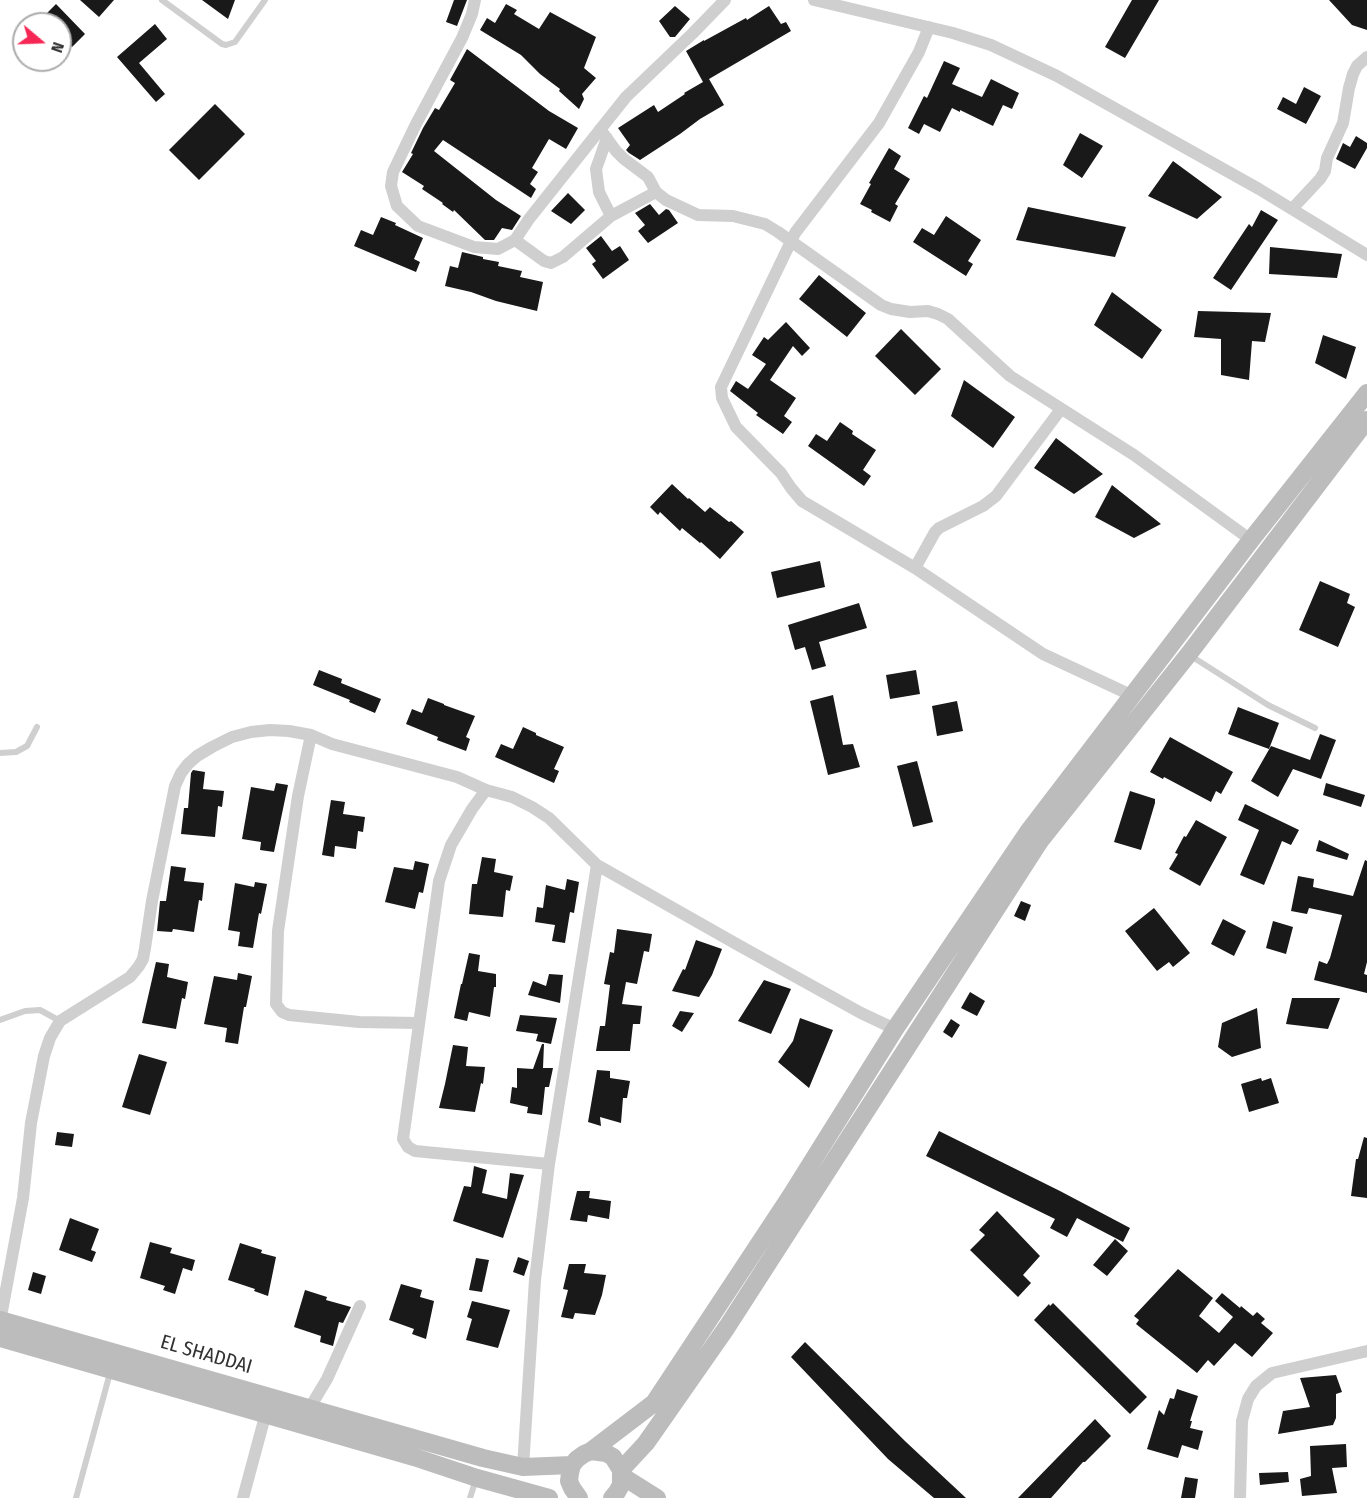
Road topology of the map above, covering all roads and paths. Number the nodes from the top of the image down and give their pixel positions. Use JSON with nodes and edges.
{"nodes":[{"id":1,"x":162,"y":0,"type":"edge"},
{"id":2,"x":265,"y":0,"type":"edge"},
{"id":3,"x":475,"y":0,"type":"edge"},
{"id":4,"x":725,"y":0,"type":"edge"},
{"id":5,"x":814,"y":0,"type":"edge"},
{"id":6,"x":929,"y":27,"type":"junction"},
{"id":7,"x":1367,"y":57,"type":"edge"},
{"id":8,"x":603,"y":134,"type":"junction"},
{"id":9,"x":656,"y":192,"type":"junction"},
{"id":10,"x":1292,"y":209,"type":"junction"},
{"id":11,"x":611,"y":216,"type":"junction"},
{"id":12,"x":515,"y":240,"type":"junction"},
{"id":13,"x":791,"y":241,"type":"junction"},
{"id":14,"x":1367,"y":255,"type":"edge"},
{"id":15,"x":1367,"y":393,"type":"edge"},
{"id":16,"x":1061,"y":409,"type":"junction"},
{"id":17,"x":1367,"y":420,"type":"edge"},
{"id":18,"x":1251,"y":540,"type":"junction"},
{"id":19,"x":915,"y":568,"type":"junction"},
{"id":20,"x":1188,"y":654,"type":"junction"},
{"id":21,"x":1132,"y":696,"type":"junction"},
{"id":22,"x":37,"y":727,"type":"dead end"},
{"id":23,"x":1315,"y":729,"type":"dead end"},
{"id":24,"x":311,"y":735,"type":"junction"},
{"id":25,"x":0,"y":753,"type":"edge"},
{"id":26,"x":486,"y":790,"type":"junction"},
{"id":27,"x":1034,"y":837,"type":"junction"},
{"id":28,"x":597,"y":865,"type":"junction"},
{"id":29,"x":0,"y":1020,"type":"edge"},
{"id":30,"x":60,"y":1021,"type":"junction"},
{"id":31,"x":419,"y":1023,"type":"junction"},
{"id":32,"x":896,"y":1029,"type":"junction"},
{"id":33,"x":549,"y":1164,"type":"junction"},
{"id":34,"x":797,"y":1202,"type":"junction"},
{"id":35,"x":360,"y":1306,"type":"dead end"},
{"id":36,"x":0,"y":1321,"type":"edge"},
{"id":37,"x":0,"y":1338,"type":"edge"},
{"id":38,"x":1367,"y":1351,"type":"edge"},
{"id":39,"x":111,"y":1369,"type":"junction"},
{"id":40,"x":268,"y":1406,"type":"junction"},
{"id":41,"x":309,"y":1409,"type":"junction"},
{"id":42,"x":591,"y":1451,"type":"junction"},
{"id":43,"x":483,"y":1458,"type":"junction"},
{"id":44,"x":572,"y":1465,"type":"junction"},
{"id":45,"x":523,"y":1467,"type":"junction"},
{"id":46,"x":621,"y":1473,"type":"junction"},
{"id":47,"x":477,"y":1478,"type":"junction"},
{"id":48,"x":76,"y":1498,"type":"edge"},
{"id":49,"x":243,"y":1498,"type":"edge"},
{"id":50,"x":470,"y":1498,"type":"edge"},
{"id":51,"x":549,"y":1498,"type":"edge"},
{"id":52,"x":579,"y":1498,"type":"edge"},
{"id":53,"x":612,"y":1498,"type":"edge"},
{"id":54,"x":657,"y":1498,"type":"edge"},
{"id":55,"x":1240,"y":1498,"type":"edge"}],
"edges":[{"from":1,"to":2,"type":"lane"},
{"from":3,"to":12,"type":"street"},
{"from":4,"to":8,"type":"street"},
{"from":5,"to":6,"type":"street"},
{"from":6,"to":10,"type":"street"},
{"from":6,"to":13,"type":"street"},
{"from":7,"to":10,"type":"street"},
{"from":8,"to":9,"type":"street"},
{"from":8,"to":11,"type":"street"},
{"from":8,"to":12,"type":"street"},
{"from":9,"to":11,"type":"street"},
{"from":9,"to":13,"type":"street"},
{"from":10,"to":14,"type":"street"},
{"from":11,"to":12,"type":"street"},
{"from":13,"to":16,"type":"street"},
{"from":13,"to":19,"type":"street"},
{"from":15,"to":18,"type":"street"},
{"from":16,"to":18,"type":"street"},
{"from":16,"to":19,"type":"street"},
{"from":17,"to":20,"type":"street"},
{"from":18,"to":21,"type":"street"},
{"from":19,"to":21,"type":"street"},
{"from":20,"to":23,"type":"lane"},
{"from":20,"to":27,"type":"street"},
{"from":21,"to":27,"type":"street"},
{"from":22,"to":25,"type":"lane"},
{"from":24,"to":26,"type":"street"},
{"from":24,"to":30,"type":"street"},
{"from":24,"to":31,"type":"street"},
{"from":26,"to":28,"type":"street"},
{"from":26,"to":31,"type":"street"},
{"from":27,"to":32,"type":"street"},
{"from":27,"to":34,"type":"street"},
{"from":28,"to":32,"type":"street"},
{"from":28,"to":33,"type":"street"},
{"from":29,"to":30,"type":"lane"},
{"from":30,"to":36,"type":"street"},
{"from":31,"to":33,"type":"street"},
{"from":32,"to":34,"type":"street"},
{"from":33,"to":45,"type":"street"},
{"from":34,"to":42,"type":"street"},
{"from":34,"to":46,"type":"street"},
{"from":35,"to":41,"type":"street"},
{"from":36,"to":40,"type":"street","name":"EL SHADDAI"},
{"from":37,"to":39,"type":"street"},
{"from":38,"to":55,"type":"street"},
{"from":39,"to":40,"type":"street"},
{"from":39,"to":48,"type":"lane"},
{"from":40,"to":41,"type":"street","name":"EL SHADDAI"},
{"from":40,"to":47,"type":"street"},
{"from":40,"to":49,"type":"street"},
{"from":41,"to":43,"type":"street","name":"EL SHADDAI"},
{"from":42,"to":44,"type":"street"},
{"from":42,"to":46,"type":"street"},
{"from":43,"to":45,"type":"street","name":"EL SHADDAI"},
{"from":43,"to":47,"type":"lane"},
{"from":44,"to":45,"type":"street","name":"EL SHADDAI"},
{"from":44,"to":52,"type":"street"},
{"from":46,"to":53,"type":"street"},
{"from":46,"to":54,"type":"street"},
{"from":47,"to":50,"type":"lane"},
{"from":47,"to":51,"type":"street"}]}
